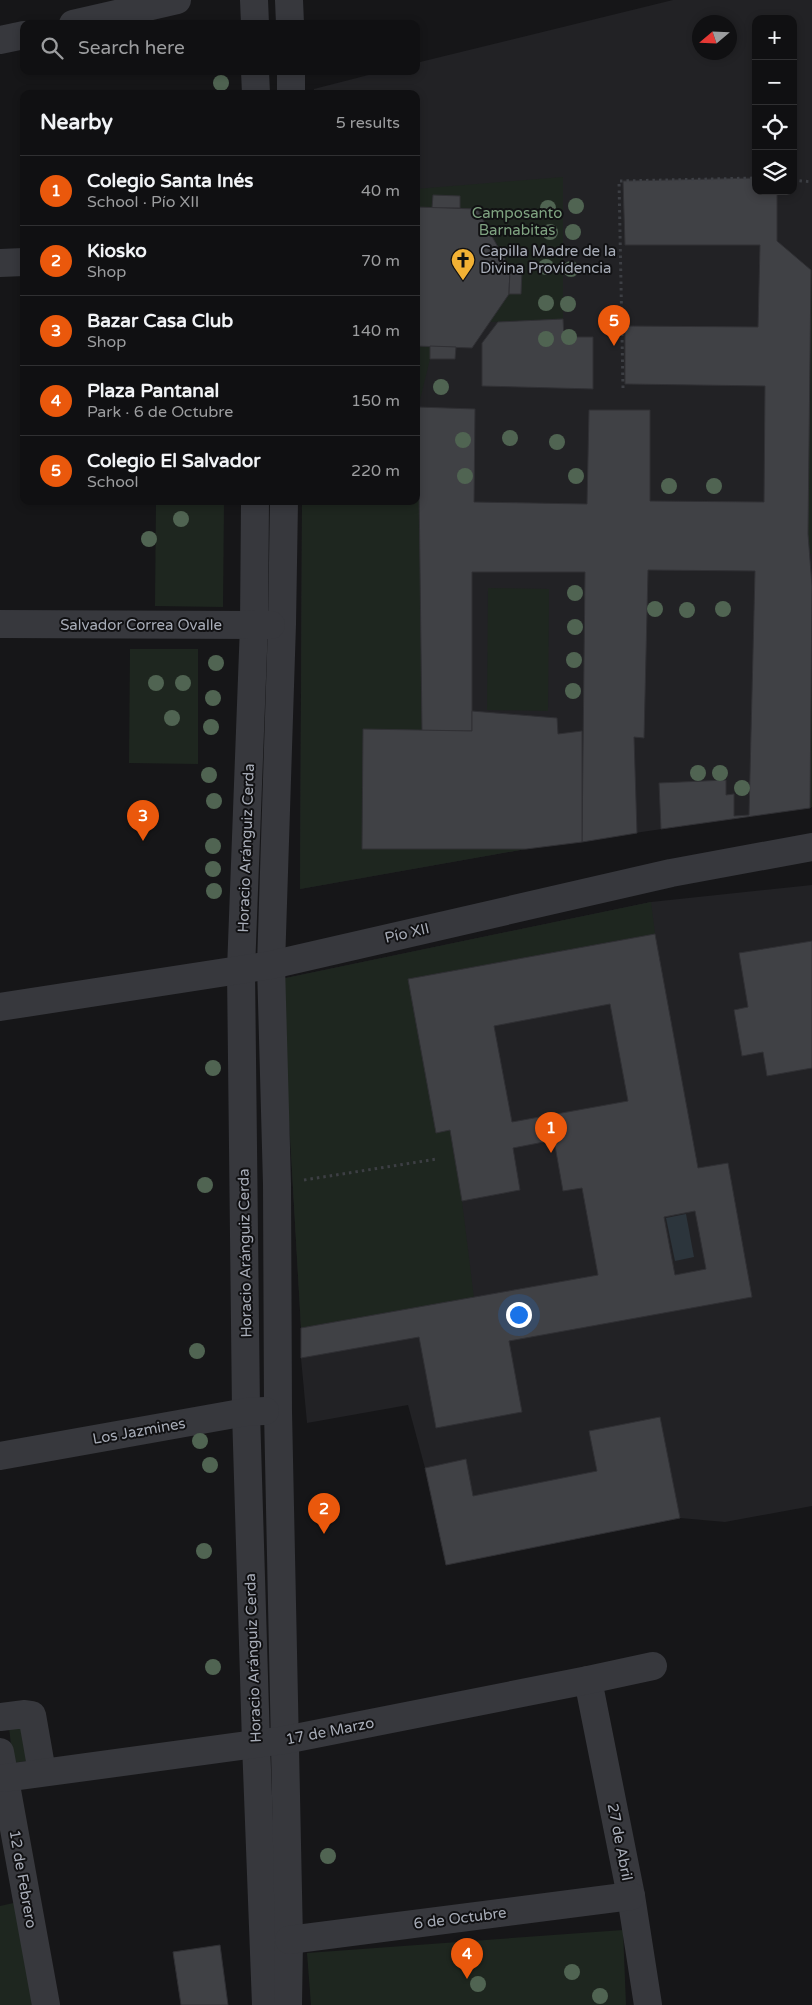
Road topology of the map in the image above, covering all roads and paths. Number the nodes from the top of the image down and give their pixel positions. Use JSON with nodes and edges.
{"nodes":[{"id":1,"x":177,"y":0,"type":"edge"},
{"id":2,"x":254,"y":0,"type":"edge"},
{"id":3,"x":289,"y":0,"type":"edge"},
{"id":4,"x":90,"y":20,"type":"edge"},
{"id":5,"x":255,"y":20,"type":"edge"},
{"id":6,"x":290,"y":20,"type":"edge"},
{"id":7,"x":20,"y":36,"type":"edge"},
{"id":8,"x":0,"y":40,"type":"edge"},
{"id":9,"x":256,"y":75,"type":"edge"},
{"id":10,"x":291,"y":75,"type":"edge"},
{"id":11,"x":256,"y":90,"type":"edge"},
{"id":12,"x":292,"y":90,"type":"edge"},
{"id":13,"x":752,"y":178,"type":"edge"},
{"id":14,"x":797,"y":180,"type":"edge"},
{"id":15,"x":812,"y":182,"type":"edge"},
{"id":16,"x":20,"y":262,"type":"edge"},
{"id":17,"x":0,"y":263,"type":"edge"},
{"id":18,"x":623,"y":388,"type":"dead end"},
{"id":19,"x":255,"y":505,"type":"edge"},
{"id":20,"x":284,"y":505,"type":"edge"},
{"id":21,"x":0,"y":624,"type":"edge"},
{"id":22,"x":282,"y":624,"type":"junction"},
{"id":23,"x":254,"y":625,"type":"junction"},
{"id":24,"x":812,"y":847,"type":"edge"},
{"id":25,"x":271,"y":965,"type":"junction"},
{"id":26,"x":241,"y":970,"type":"junction"},
{"id":27,"x":0,"y":1007,"type":"edge"},
{"id":28,"x":437,"y":1159,"type":"dead end"},
{"id":29,"x":277,"y":1184,"type":"junction"},
{"id":30,"x":278,"y":1411,"type":"junction"},
{"id":31,"x":246,"y":1412,"type":"junction"},
{"id":32,"x":0,"y":1456,"type":"edge"},
{"id":33,"x":653,"y":1666,"type":"dead end"},
{"id":34,"x":588,"y":1680,"type":"junction"},
{"id":35,"x":0,"y":1717,"type":"edge"},
{"id":36,"x":285,"y":1740,"type":"junction"},
{"id":37,"x":256,"y":1743,"type":"junction"},
{"id":38,"x":3,"y":1765,"type":"edge"},
{"id":39,"x":42,"y":1772,"type":"junction"},
{"id":40,"x":630,"y":1896,"type":"junction"},
{"id":41,"x":289,"y":1940,"type":"junction"},
{"id":42,"x":46,"y":2005,"type":"edge"},
{"id":43,"x":266,"y":2005,"type":"edge"},
{"id":44,"x":288,"y":2005,"type":"edge"},
{"id":45,"x":648,"y":2005,"type":"edge"}],
"edges":[{"from":1,"to":4,"type":"street"},
{"from":2,"to":5,"type":"street"},
{"from":3,"to":6,"type":"street"},
{"from":7,"to":8,"type":"street"},
{"from":9,"to":11,"type":"street"},
{"from":10,"to":12,"type":"street"},
{"from":13,"to":18,"type":"path"},
{"from":14,"to":15,"type":"path"},
{"from":16,"to":17,"type":"street"},
{"from":19,"to":23,"type":"street","name":"Horacio Aránguiz Cerda"},
{"from":20,"to":22,"type":"street","name":"Horacio Aránguiz Cerda"},
{"from":21,"to":23,"type":"street","name":"Salvador Correa Ovalle"},
{"from":22,"to":23,"type":"street","name":"Salvador Correa Ovalle"},
{"from":22,"to":25,"type":"street","name":"Horacio Aránguiz Cerda"},
{"from":23,"to":26,"type":"street","name":"Horacio Aránguiz Cerda"},
{"from":24,"to":25,"type":"street","name":"Pío XII"},
{"from":25,"to":26,"type":"street","name":"Pío XII"},
{"from":25,"to":29,"type":"street","name":"Horacio Aránguiz Cerda"},
{"from":26,"to":27,"type":"street","name":"Pío XII"},
{"from":26,"to":31,"type":"street","name":"Horacio Aránguiz Cerda"},
{"from":28,"to":29,"type":"path"},
{"from":29,"to":30,"type":"street","name":"Horacio Aránguiz Cerda"},
{"from":30,"to":31,"type":"street","name":"Los Jazmines"},
{"from":30,"to":36,"type":"street","name":"Horacio Aránguiz Cerda"},
{"from":31,"to":32,"type":"street","name":"Los Jazmines"},
{"from":31,"to":37,"type":"street","name":"Horacio Aránguiz Cerda"},
{"from":33,"to":34,"type":"street","name":"17 de Marzo"},
{"from":34,"to":36,"type":"street","name":"17 de Marzo"},
{"from":34,"to":40,"type":"street","name":"27 de Abril"},
{"from":35,"to":39,"type":"street"},
{"from":36,"to":37,"type":"street","name":"17 de Marzo"},
{"from":36,"to":41,"type":"street","name":"Horacio Aránguiz Cerda"},
{"from":37,"to":39,"type":"street","name":"17 de Marzo"},
{"from":37,"to":43,"type":"street","name":"Horacio Aránguiz Cerda"},
{"from":38,"to":39,"type":"street","name":"17 de Marzo"},
{"from":38,"to":42,"type":"street","name":"12 de Febrero"},
{"from":40,"to":41,"type":"street","name":"6 de Octubre"},
{"from":40,"to":45,"type":"street","name":"27 de Abril"},
{"from":41,"to":44,"type":"street","name":"Horacio Aránguiz Cerda"}]}
